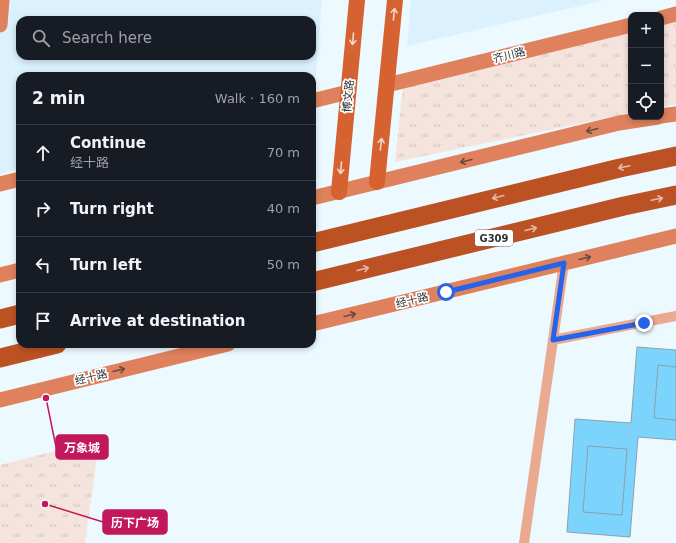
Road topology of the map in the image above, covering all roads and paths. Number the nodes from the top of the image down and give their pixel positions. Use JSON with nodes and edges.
{"nodes":[{"id":1,"x":2,"y":0,"type":"edge"},
{"id":2,"x":357,"y":0,"type":"edge"},
{"id":3,"x":395,"y":0,"type":"edge"},
{"id":4,"x":676,"y":14,"type":"edge"},
{"id":5,"x":664,"y":17,"type":"edge"},
{"id":6,"x":0,"y":25,"type":"edge"},
{"id":7,"x":628,"y":26,"type":"edge"},
{"id":8,"x":387,"y":86,"type":"junction"},
{"id":9,"x":348,"y":92,"type":"junction"},
{"id":10,"x":316,"y":100,"type":"edge"},
{"id":11,"x":676,"y":114,"type":"edge"},
{"id":12,"x":664,"y":116,"type":"edge"},
{"id":13,"x":638,"y":120,"type":"edge"},
{"id":14,"x":676,"y":156,"type":"edge"},
{"id":15,"x":16,"y":180,"type":"edge"},
{"id":16,"x":377,"y":182,"type":"junction"},
{"id":17,"x":0,"y":184,"type":"edge"},
{"id":18,"x":339,"y":192,"type":"junction"},
{"id":19,"x":676,"y":195,"type":"edge"},
{"id":20,"x":316,"y":197,"type":"edge"},
{"id":21,"x":676,"y":236,"type":"edge"},
{"id":22,"x":316,"y":242,"type":"edge"},
{"id":23,"x":564,"y":263,"type":"junction"},
{"id":24,"x":16,"y":271,"type":"edge"},
{"id":25,"x":0,"y":275,"type":"edge"},
{"id":26,"x":316,"y":281,"type":"edge"},
{"id":27,"x":16,"y":315,"type":"edge"},
{"id":28,"x":676,"y":316,"type":"edge"},
{"id":29,"x":0,"y":319,"type":"edge"},
{"id":30,"x":316,"y":323,"type":"edge"},
{"id":31,"x":553,"y":340,"type":"junction"},
{"id":32,"x":41,"y":348,"type":"edge"},
{"id":33,"x":212,"y":348,"type":"edge"},
{"id":34,"x":0,"y":358,"type":"edge"},
{"id":35,"x":0,"y":400,"type":"edge"},
{"id":36,"x":524,"y":543,"type":"edge"}],
"edges":[{"from":1,"to":6,"type":"main road"},
{"from":2,"to":9,"type":"main road","name":"博文路","one_way":true},
{"from":8,"to":3,"type":"main road","one_way":true},
{"from":4,"to":5,"type":"main road"},
{"from":7,"to":8,"type":"main road","name":"齐川路"},
{"from":16,"to":8,"type":"main road","one_way":true},
{"from":9,"to":10,"type":"main road"},
{"from":9,"to":18,"type":"main road","name":"博文路","one_way":true},
{"from":11,"to":12,"type":"main road"},
{"from":13,"to":16,"type":"main road","one_way":true},
{"from":14,"to":22,"type":"highway","one_way":true},
{"from":15,"to":17,"type":"main road"},
{"from":16,"to":18,"type":"main road"},
{"from":18,"to":20,"type":"main road"},
{"from":26,"to":19,"type":"highway","number":"G309","one_way":true},
{"from":23,"to":21,"type":"main road","name":"经十路","one_way":true},
{"from":30,"to":23,"type":"main road","name":"经十路","one_way":true},
{"from":23,"to":31,"type":"street"},
{"from":24,"to":25,"type":"main road"},
{"from":27,"to":29,"type":"highway"},
{"from":28,"to":31,"type":"street"},
{"from":31,"to":36,"type":"street"},
{"from":32,"to":34,"type":"highway"},
{"from":35,"to":33,"type":"main road","name":"经十路","one_way":true}]}
